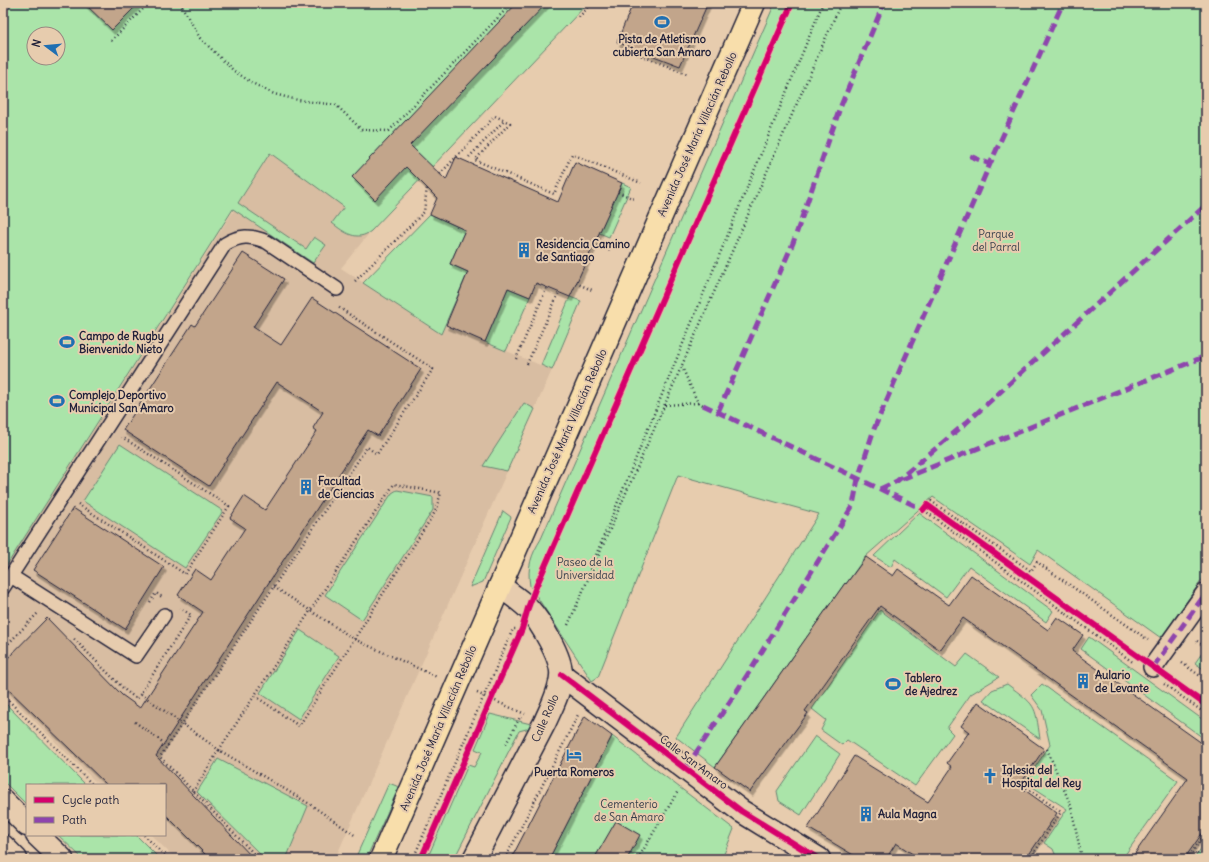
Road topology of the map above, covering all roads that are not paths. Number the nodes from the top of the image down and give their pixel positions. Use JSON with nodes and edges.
{"nodes":[{"id":1,"x":754,"y":3,"type":"edge"},
{"id":2,"x":337,"y":289,"type":"dead end"},
{"id":3,"x":11,"y":576,"type":"junction"},
{"id":4,"x":500,"y":586,"type":"junction"},
{"id":5,"x":3,"y":588,"type":"edge"},
{"id":6,"x":1206,"y":593,"type":"edge"},
{"id":7,"x":164,"y":615,"type":"dead end"},
{"id":8,"x":1150,"y":671,"type":"road end"},
{"id":9,"x":562,"y":675,"type":"junction"},
{"id":10,"x":3,"y":801,"type":"edge"},
{"id":11,"x":26,"y":824,"type":"edge"},
{"id":12,"x":38,"y":836,"type":"edge"},
{"id":13,"x":3,"y":846,"type":"edge"},
{"id":14,"x":16,"y":859,"type":"edge"},
{"id":15,"x":62,"y":859,"type":"edge"},
{"id":16,"x":381,"y":859,"type":"edge"},
{"id":17,"x":474,"y":859,"type":"edge"},
{"id":18,"x":819,"y":859,"type":"edge"}],
"edges":[{"from":1,"to":4,"type":"highway","name":"Avenida José María Villacián Rebollo"},
{"from":2,"to":3,"type":"lane"},
{"from":3,"to":5,"type":"lane"},
{"from":3,"to":7,"type":"lane"},
{"from":4,"to":9,"type":"street"},
{"from":4,"to":16,"type":"highway","name":"Avenida José María Villacián Rebollo"},
{"from":6,"to":8,"type":"street"},
{"from":9,"to":17,"type":"street","name":"Calle Rollo"},
{"from":9,"to":18,"type":"street","name":"Calle San Amaro"},
{"from":10,"to":11,"type":"street"},
{"from":12,"to":15,"type":"street"},
{"from":13,"to":14,"type":"street"}]}
